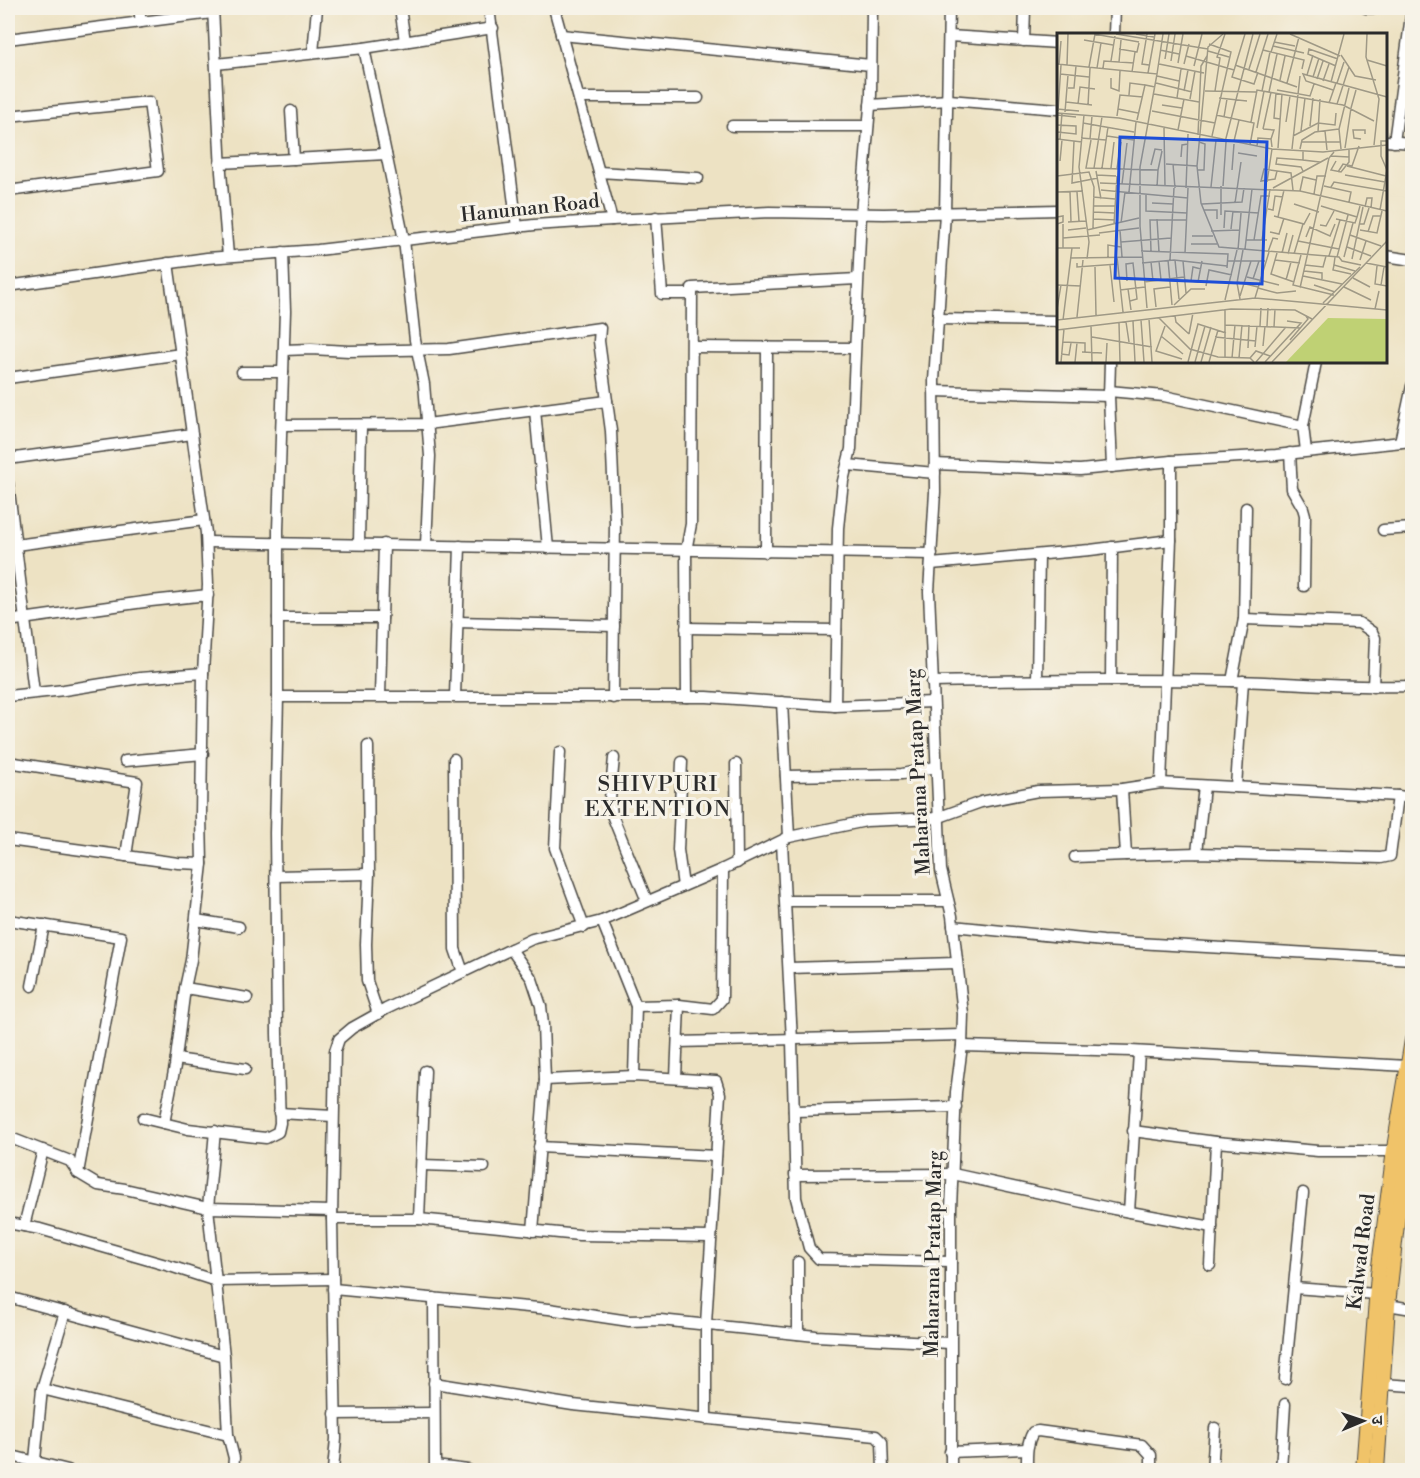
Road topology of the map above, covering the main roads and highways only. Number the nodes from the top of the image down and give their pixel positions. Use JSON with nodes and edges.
{"nodes":[{"id":1,"x":1413,"y":1040,"type":"edge"},
{"id":2,"x":1410,"y":1061,"type":"edge"},
{"id":3,"x":1413,"y":1117,"type":"edge"},
{"id":4,"x":1405,"y":1149,"type":"edge"},
{"id":5,"x":1363,"y":1470,"type":"edge"},
{"id":6,"x":1377,"y":1470,"type":"edge"}],
"edges":[{"from":1,"to":2,"type":"main road","name":"Kalwad Road"},
{"from":2,"to":4,"type":"main road","name":"Kalwad Road"},
{"from":3,"to":4,"type":"main road","name":"Kalwad Road"},
{"from":4,"to":5,"type":"main road","name":"Kalwad Road"},
{"from":4,"to":6,"type":"main road","name":"Kalwad Road"}]}
